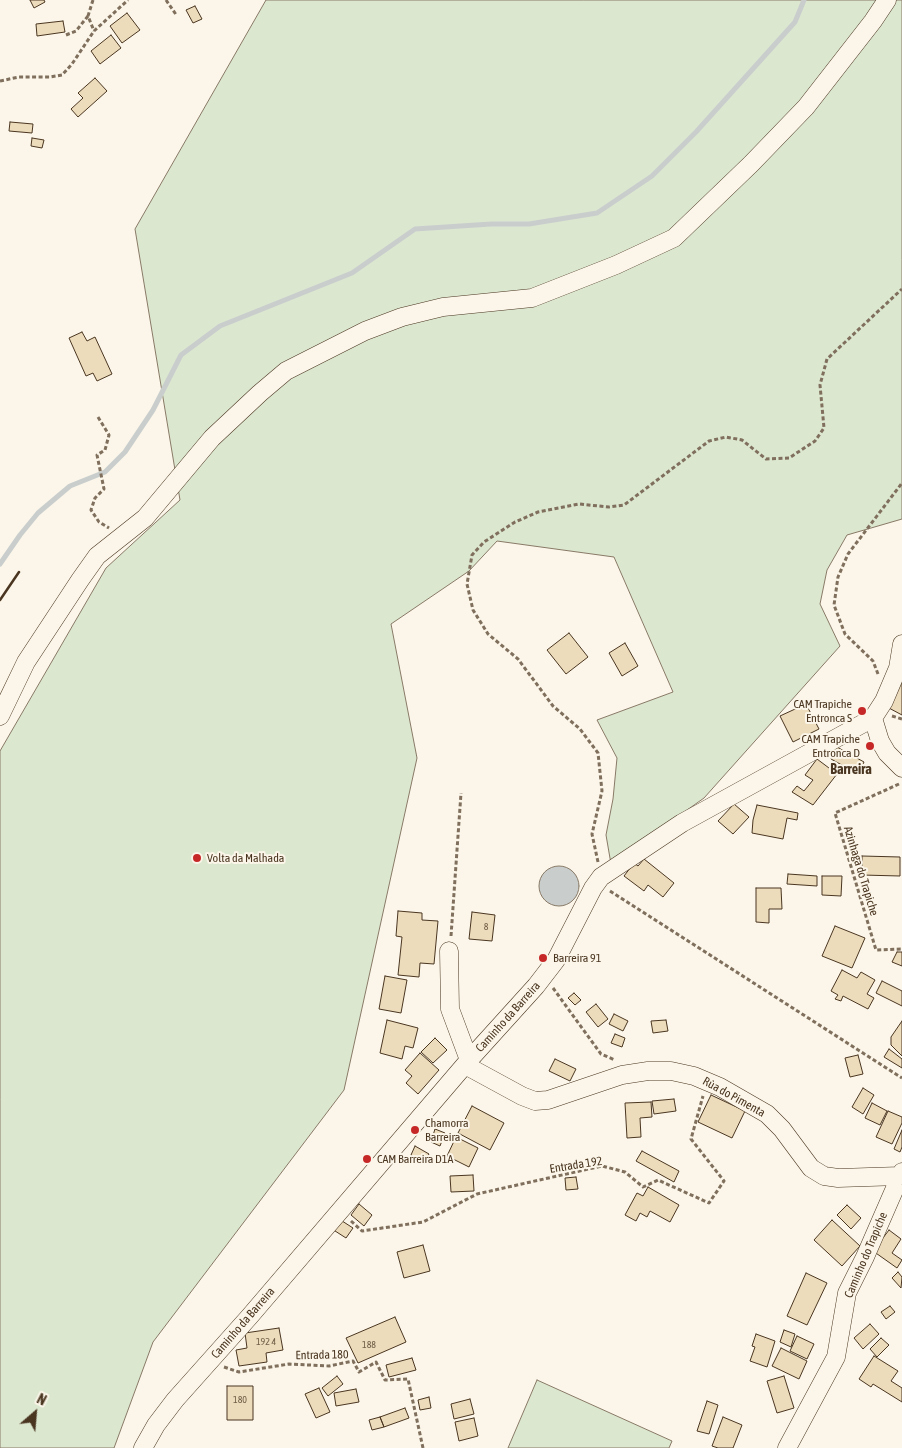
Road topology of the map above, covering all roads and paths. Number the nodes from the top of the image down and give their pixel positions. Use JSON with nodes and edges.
{"nodes":[{"id":1,"x":92,"y":0,"type":"edge"},
{"id":2,"x":128,"y":0,"type":"edge"},
{"id":3,"x":166,"y":0,"type":"edge"},
{"id":4,"x":887,"y":0,"type":"edge"},
{"id":5,"x":88,"y":16,"type":"junction"},
{"id":6,"x":177,"y":16,"type":"dead end"},
{"id":7,"x":94,"y":31,"type":"junction"},
{"id":8,"x":66,"y":35,"type":"dead end"},
{"id":9,"x":0,"y":81,"type":"edge"},
{"id":10,"x":902,"y":289,"type":"edge"},
{"id":11,"x":98,"y":417,"type":"dead end"},
{"id":12,"x":902,"y":483,"type":"edge"},
{"id":13,"x":123,"y":536,"type":"junction"},
{"id":14,"x":902,"y":644,"type":"edge"},
{"id":15,"x":881,"y":681,"type":"dead end"},
{"id":16,"x":0,"y":716,"type":"edge"},
{"id":17,"x":873,"y":718,"type":"junction"},
{"id":18,"x":902,"y":768,"type":"edge"},
{"id":19,"x":902,"y":783,"type":"edge"},
{"id":20,"x":461,"y":793,"type":"dead end"},
{"id":21,"x":599,"y":880,"type":"junction"},
{"id":22,"x":902,"y":949,"type":"edge"},
{"id":23,"x":449,"y":951,"type":"joint"},
{"id":24,"x":544,"y":975,"type":"junction"},
{"id":25,"x":617,"y":1061,"type":"dead end"},
{"id":26,"x":467,"y":1063,"type":"junction"},
{"id":27,"x":902,"y":1078,"type":"edge"},
{"id":28,"x":707,"y":1081,"type":"junction"},
{"id":29,"x":901,"y":1174,"type":"edge"},
{"id":30,"x":344,"y":1207,"type":"junction"},
{"id":31,"x":210,"y":1361,"type":"junction"},
{"id":32,"x":143,"y":1448,"type":"edge"},
{"id":33,"x":423,"y":1448,"type":"edge"},
{"id":34,"x":787,"y":1448,"type":"edge"}],
"edges":[{"from":1,"to":5,"type":"path"},
{"from":2,"to":7,"type":"path"},
{"from":3,"to":6,"type":"path"},
{"from":4,"to":13,"type":"street"},
{"from":5,"to":7,"type":"path"},
{"from":5,"to":8,"type":"path"},
{"from":7,"to":9,"type":"path"},
{"from":10,"to":21,"type":"path"},
{"from":11,"to":13,"type":"path"},
{"from":12,"to":15,"type":"path"},
{"from":13,"to":16,"type":"street"},
{"from":14,"to":17,"type":"street"},
{"from":17,"to":18,"type":"street"},
{"from":17,"to":21,"type":"street","name":"Caminho da Barreira"},
{"from":19,"to":22,"type":"path","name":"Azinhaga do Trapiche"},
{"from":20,"to":23,"type":"path"},
{"from":21,"to":24,"type":"street","name":"Caminho da Barreira"},
{"from":21,"to":27,"type":"path"},
{"from":23,"to":26,"type":"street"},
{"from":24,"to":25,"type":"path"},
{"from":24,"to":26,"type":"street","name":"Caminho da Barreira"},
{"from":26,"to":28,"type":"street","name":"Rùa do Pimenta"},
{"from":26,"to":30,"type":"street","name":"Caminho da Barreira"},
{"from":28,"to":29,"type":"street","name":"Rùa do Pimenta"},
{"from":28,"to":30,"type":"path","name":"Entrada 192"},
{"from":29,"to":34,"type":"street","name":"Caminho do Trapiche"},
{"from":30,"to":31,"type":"street","name":"Caminho da Barreira"},
{"from":31,"to":32,"type":"street","name":"Caminho da Barreira"},
{"from":31,"to":33,"type":"path","name":"Entrada 180"}]}
